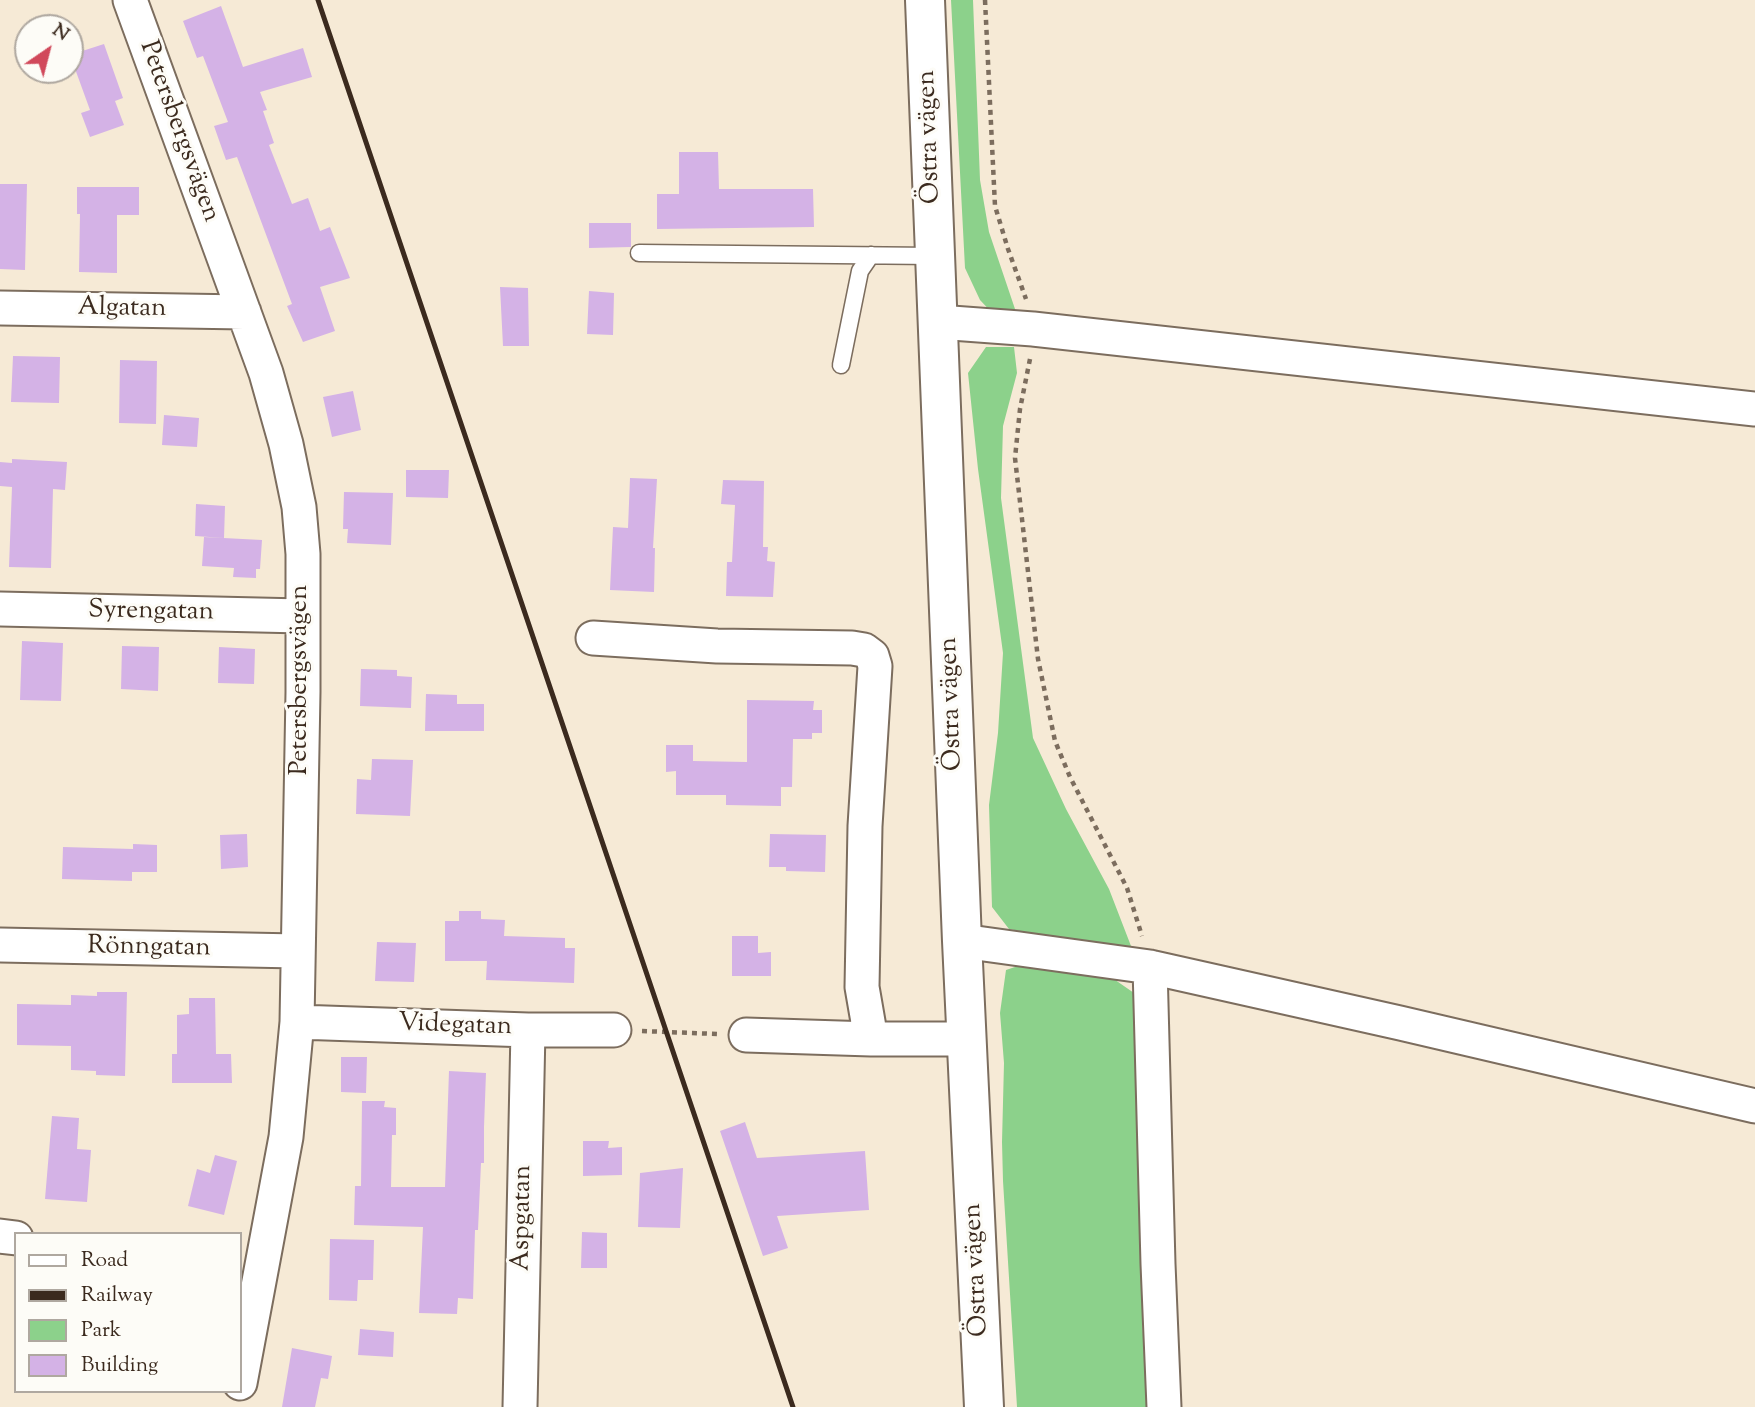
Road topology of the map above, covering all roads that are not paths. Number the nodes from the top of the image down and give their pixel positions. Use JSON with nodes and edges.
{"nodes":[{"id":1,"x":130,"y":0,"type":"edge"},
{"id":2,"x":925,"y":0,"type":"edge"},
{"id":3,"x":639,"y":253,"type":"dead end"},
{"id":4,"x":871,"y":255,"type":"junction"},
{"id":5,"x":936,"y":256,"type":"junction"},
{"id":6,"x":0,"y":308,"type":"edge"},
{"id":7,"x":244,"y":312,"type":"junction"},
{"id":8,"x":938,"y":322,"type":"junction"},
{"id":9,"x":841,"y":365,"type":"dead end"},
{"id":10,"x":1755,"y":409,"type":"edge"},
{"id":11,"x":0,"y":609,"type":"edge"},
{"id":12,"x":302,"y":616,"type":"junction"},
{"id":13,"x":593,"y":638,"type":"dead end"},
{"id":14,"x":962,"y":941,"type":"junction"},
{"id":15,"x":0,"y":945,"type":"edge"},
{"id":16,"x":297,"y":951,"type":"junction"},
{"id":17,"x":1150,"y":967,"type":"junction"},
{"id":18,"x":297,"y":1022,"type":"junction"},
{"id":19,"x":528,"y":1030,"type":"junction"},
{"id":20,"x":628,"y":1031,"type":"road end"},
{"id":21,"x":746,"y":1035,"type":"dead end"},
{"id":22,"x":871,"y":1039,"type":"junction"},
{"id":23,"x":967,"y":1039,"type":"junction"},
{"id":24,"x":1755,"y":1106,"type":"edge"},
{"id":25,"x":251,"y":1262,"type":"edge"},
{"id":26,"x":242,"y":1360,"type":"edge"},
{"id":27,"x":520,"y":1407,"type":"edge"},
{"id":28,"x":984,"y":1407,"type":"edge"},
{"id":29,"x":1164,"y":1407,"type":"edge"}],
"edges":[{"from":1,"to":7,"type":"street","name":"Petersbergsvägen"},
{"from":2,"to":5,"type":"street","name":"Östra vägen"},
{"from":3,"to":4,"type":"lane"},
{"from":4,"to":5,"type":"lane"},
{"from":4,"to":9,"type":"lane"},
{"from":5,"to":8,"type":"street","name":"Östra vägen"},
{"from":6,"to":7,"type":"street","name":"Algatan"},
{"from":7,"to":12,"type":"street","name":"Petersbergsvägen"},
{"from":8,"to":10,"type":"street"},
{"from":8,"to":14,"type":"street","name":"Östra vägen"},
{"from":11,"to":12,"type":"street","name":"Syrengatan"},
{"from":12,"to":16,"type":"street","name":"Petersbergsvägen"},
{"from":13,"to":22,"type":"street"},
{"from":14,"to":17,"type":"street"},
{"from":14,"to":23,"type":"street","name":"Östra vägen"},
{"from":15,"to":16,"type":"street","name":"Rönngatan"},
{"from":16,"to":18,"type":"street","name":"Petersbergsvägen"},
{"from":17,"to":24,"type":"street"},
{"from":17,"to":29,"type":"street"},
{"from":18,"to":19,"type":"street","name":"Videgatan"},
{"from":18,"to":25,"type":"street","name":"Petersbergsvägen"},
{"from":19,"to":20,"type":"street","name":"Videgatan"},
{"from":19,"to":27,"type":"street","name":"Aspgatan"},
{"from":21,"to":22,"type":"street"},
{"from":22,"to":23,"type":"street"},
{"from":23,"to":28,"type":"street","name":"Östra vägen"},
{"from":25,"to":26,"type":"street","name":"Petersbergsvägen"}]}
